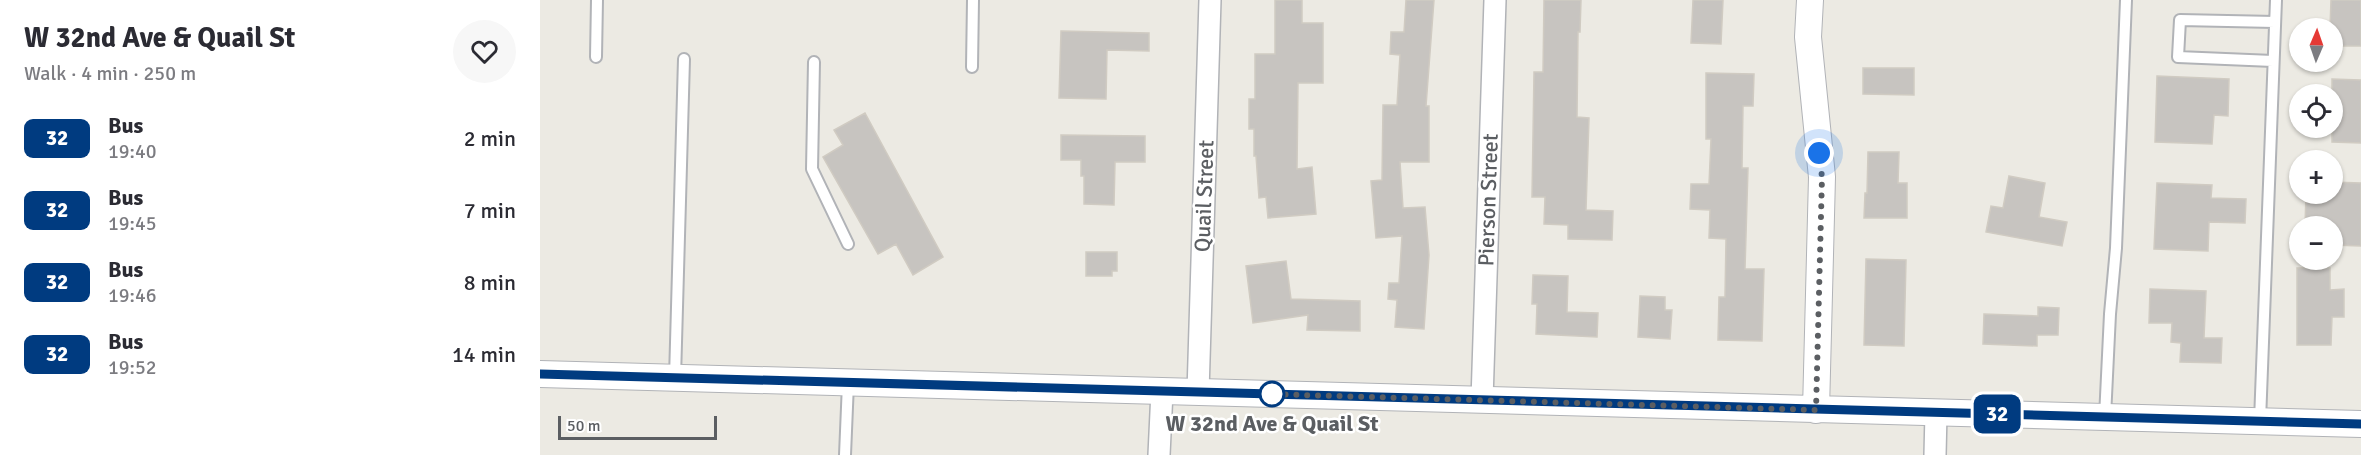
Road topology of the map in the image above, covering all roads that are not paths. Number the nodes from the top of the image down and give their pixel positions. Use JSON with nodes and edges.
{"nodes":[{"id":1,"x":597,"y":0,"type":"edge"},
{"id":2,"x":973,"y":0,"type":"edge"},
{"id":3,"x":1210,"y":0,"type":"edge"},
{"id":4,"x":1495,"y":0,"type":"edge"},
{"id":5,"x":1810,"y":0,"type":"edge"},
{"id":6,"x":2126,"y":0,"type":"edge"},
{"id":7,"x":2276,"y":0,"type":"edge"},
{"id":8,"x":2275,"y":22,"type":"junction"},
{"id":9,"x":596,"y":57,"type":"dead end"},
{"id":10,"x":684,"y":59,"type":"dead end"},
{"id":11,"x":2273,"y":61,"type":"junction"},
{"id":12,"x":814,"y":63,"type":"dead end"},
{"id":13,"x":972,"y":67,"type":"dead end"},
{"id":14,"x":848,"y":244,"type":"dead end"},
{"id":15,"x":540,"y":374,"type":"edge"},
{"id":16,"x":675,"y":378,"type":"junction"},
{"id":17,"x":848,"y":382,"type":"junction"},
{"id":18,"x":1162,"y":391,"type":"junction"},
{"id":19,"x":1198,"y":392,"type":"junction"},
{"id":20,"x":1482,"y":400,"type":"junction"},
{"id":21,"x":1816,"y":410,"type":"junction"},
{"id":22,"x":1936,"y":413,"type":"junction"},
{"id":23,"x":2106,"y":418,"type":"junction"},
{"id":24,"x":2260,"y":421,"type":"junction"},
{"id":25,"x":2361,"y":424,"type":"edge"},
{"id":26,"x":845,"y":455,"type":"edge"},
{"id":27,"x":1159,"y":455,"type":"edge"},
{"id":28,"x":1935,"y":455,"type":"edge"}],
"edges":[{"from":1,"to":9,"type":"lane"},
{"from":2,"to":13,"type":"lane"},
{"from":3,"to":19,"type":"street","name":"Quail Street"},
{"from":4,"to":20,"type":"street","name":"Pierson Street"},
{"from":5,"to":21,"type":"street"},
{"from":6,"to":23,"type":"lane"},
{"from":7,"to":8,"type":"lane"},
{"from":8,"to":11,"type":"lane"},
{"from":8,"to":11,"type":"lane"},
{"from":10,"to":16,"type":"lane"},
{"from":11,"to":24,"type":"lane"},
{"from":12,"to":14,"type":"lane"},
{"from":15,"to":16,"type":"street"},
{"from":16,"to":17,"type":"street"},
{"from":17,"to":18,"type":"street"},
{"from":17,"to":26,"type":"lane"},
{"from":18,"to":19,"type":"street"},
{"from":18,"to":27,"type":"street"},
{"from":19,"to":20,"type":"street"},
{"from":20,"to":21,"type":"street"},
{"from":21,"to":22,"type":"street"},
{"from":22,"to":23,"type":"street"},
{"from":22,"to":28,"type":"street"},
{"from":23,"to":24,"type":"street"},
{"from":24,"to":25,"type":"street"}]}
